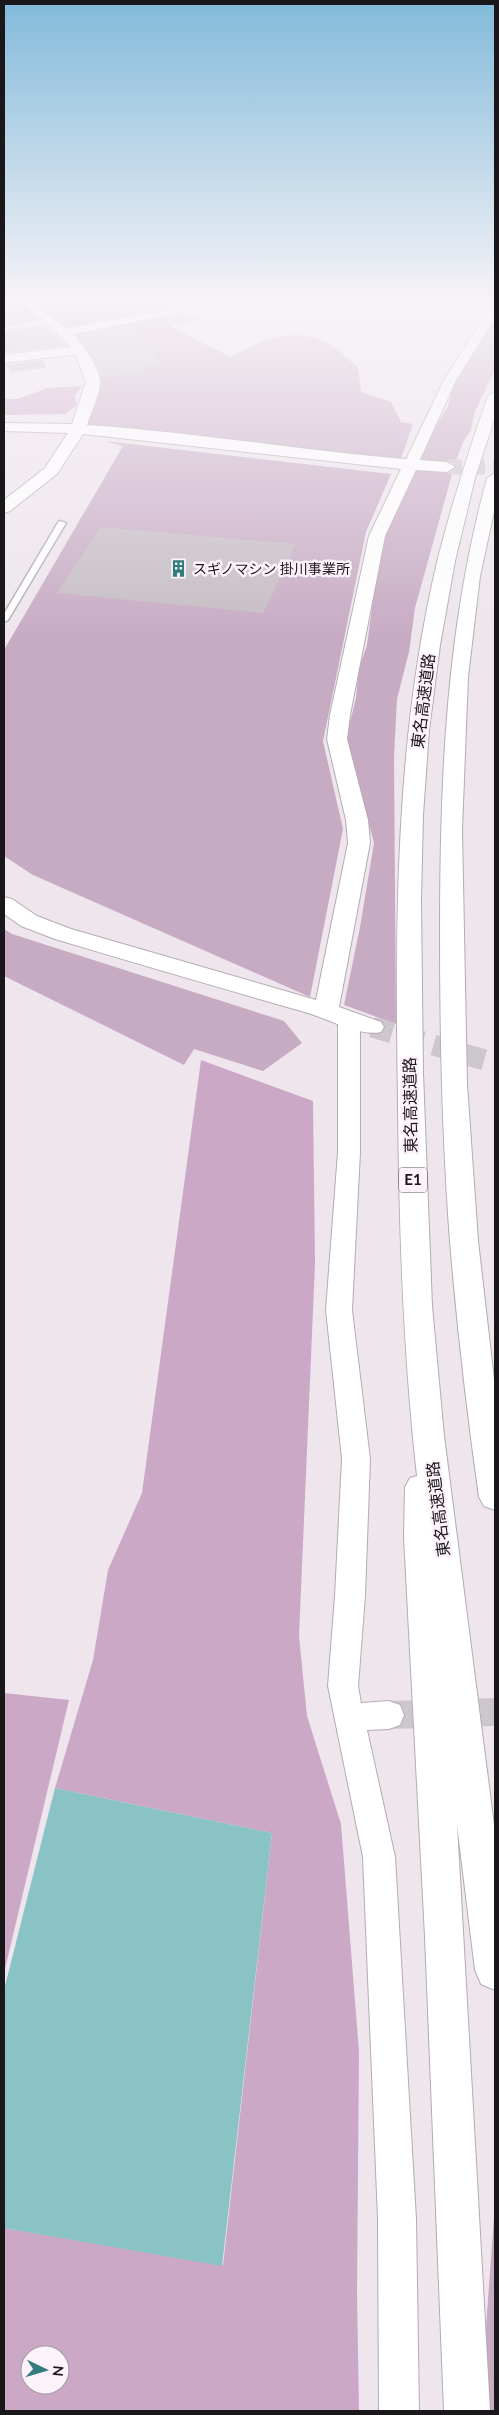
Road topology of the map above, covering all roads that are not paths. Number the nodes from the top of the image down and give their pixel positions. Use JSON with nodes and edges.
{"nodes":[{"id":1,"x":84,"y":412,"type":"edge"},
{"id":2,"x":435,"y":412,"type":"edge"},
{"id":3,"x":490,"y":412,"type":"edge"},
{"id":4,"x":4,"y":427,"type":"edge"},
{"id":5,"x":78,"y":430,"type":"junction"},
{"id":6,"x":410,"y":466,"type":"junction"},
{"id":7,"x":447,"y":467,"type":"tunnel mouth"},
{"id":8,"x":495,"y":478,"type":"edge"},
{"id":9,"x":4,"y":508,"type":"edge"},
{"id":10,"x":62,"y":524,"type":"dead end"},
{"id":11,"x":4,"y":620,"type":"edge"},
{"id":12,"x":4,"y":904,"type":"edge"},
{"id":13,"x":349,"y":1019,"type":"junction"},
{"id":14,"x":423,"y":1384,"type":"junction"},
{"id":15,"x":495,"y":1496,"type":"edge"},
{"id":16,"x":389,"y":1715,"type":"tunnel mouth"},
{"id":17,"x":348,"y":1717,"type":"junction"},
{"id":18,"x":495,"y":1970,"type":"edge"},
{"id":19,"x":399,"y":2411,"type":"edge"},
{"id":20,"x":467,"y":2411,"type":"edge"}],
"edges":[{"from":1,"to":5,"type":"main road"},
{"from":2,"to":6,"type":"street"},
{"from":3,"to":14,"type":"main road","name":"東名高速道路","number":"E1"},
{"from":4,"to":5,"type":"main road"},
{"from":5,"to":6,"type":"main road"},
{"from":5,"to":9,"type":"main road"},
{"from":6,"to":7,"type":"main road"},
{"from":6,"to":13,"type":"main road"},
{"from":8,"to":15,"type":"main road","name":"東名高速道路"},
{"from":10,"to":11,"type":"lane"},
{"from":12,"to":13,"type":"main road"},
{"from":13,"to":17,"type":"street"},
{"from":14,"to":18,"type":"main road","name":"東名高速道路","number":"E1"},
{"from":14,"to":20,"type":"main road"},
{"from":16,"to":17,"type":"street"},
{"from":17,"to":19,"type":"street"}]}
